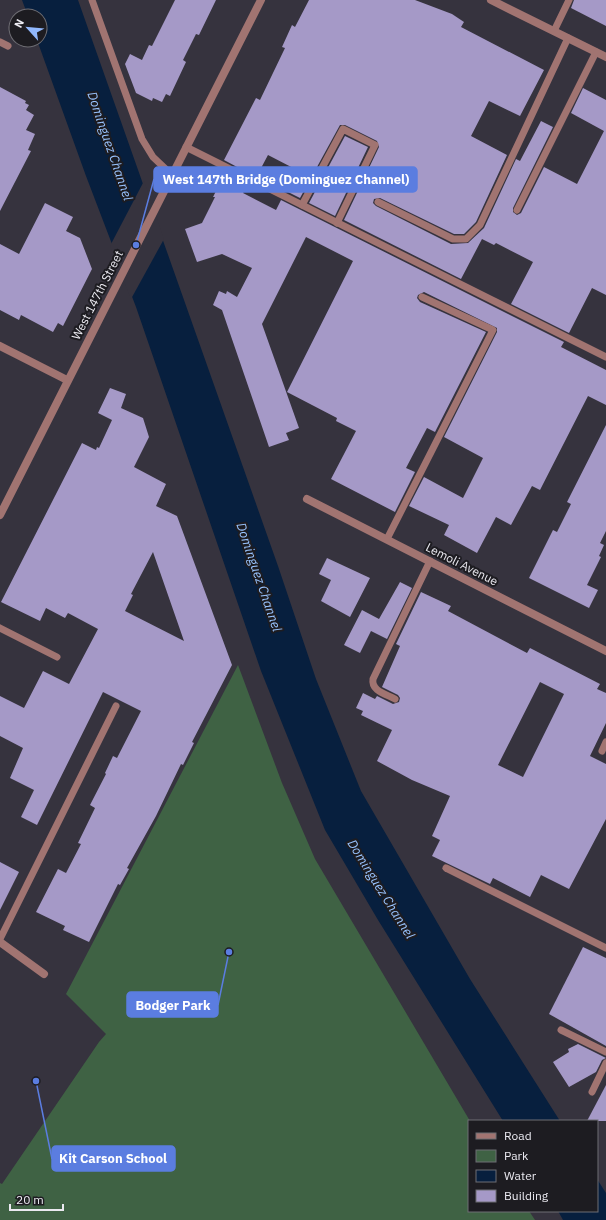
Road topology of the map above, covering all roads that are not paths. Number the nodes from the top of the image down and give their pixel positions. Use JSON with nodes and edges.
{"nodes":[{"id":1,"x":92,"y":0,"type":"edge"},
{"id":2,"x":261,"y":0,"type":"edge"},
{"id":3,"x":491,"y":0,"type":"edge"},
{"id":4,"x":569,"y":0,"type":"edge"},
{"id":5,"x":554,"y":31,"type":"junction"},
{"id":6,"x":568,"y":38,"type":"junction"},
{"id":7,"x":0,"y":42,"type":"edge"},
{"id":8,"x":8,"y":46,"type":"dead end"},
{"id":9,"x":596,"y":52,"type":"junction"},
{"id":10,"x":606,"y":57,"type":"edge"},
{"id":11,"x":186,"y":147,"type":"junction"},
{"id":12,"x":172,"y":175,"type":"junction"},
{"id":13,"x":378,"y":202,"type":"dead end"},
{"id":14,"x":302,"y":205,"type":"junction"},
{"id":15,"x":517,"y":210,"type":"dead end"},
{"id":16,"x":337,"y":223,"type":"junction"},
{"id":17,"x":422,"y":297,"type":"dead end"},
{"id":18,"x":0,"y":346,"type":"edge"},
{"id":19,"x":606,"y":357,"type":"edge"},
{"id":20,"x":67,"y":380,"type":"junction"},
{"id":21,"x":307,"y":499,"type":"dead end"},
{"id":22,"x":0,"y":515,"type":"edge"},
{"id":23,"x":387,"y":539,"type":"junction"},
{"id":24,"x":430,"y":561,"type":"junction"},
{"id":25,"x":0,"y":628,"type":"edge"},
{"id":26,"x":606,"y":651,"type":"edge"},
{"id":27,"x":57,"y":657,"type":"dead end"},
{"id":28,"x":395,"y":699,"type":"dead end"},
{"id":29,"x":116,"y":706,"type":"dead end"},
{"id":30,"x":606,"y":742,"type":"edge"},
{"id":31,"x":602,"y":751,"type":"dead end"},
{"id":32,"x":446,"y":868,"type":"dead end"},
{"id":33,"x":0,"y":941,"type":"edge"},
{"id":34,"x":606,"y":948,"type":"edge"},
{"id":35,"x":44,"y":974,"type":"dead end"},
{"id":36,"x":560,"y":1030,"type":"dead end"},
{"id":37,"x":606,"y":1052,"type":"edge"},
{"id":38,"x":606,"y":1063,"type":"edge"},
{"id":39,"x":592,"y":1092,"type":"dead end"}],
"edges":[{"from":1,"to":12,"type":"lane"},
{"from":2,"to":11,"type":"street","name":"West 147th Street"},
{"from":3,"to":5,"type":"street"},
{"from":4,"to":5,"type":"lane"},
{"from":5,"to":6,"type":"street"},
{"from":6,"to":9,"type":"street"},
{"from":6,"to":13,"type":"lane"},
{"from":7,"to":8,"type":"lane"},
{"from":9,"to":10,"type":"street"},
{"from":9,"to":15,"type":"lane"},
{"from":11,"to":12,"type":"street","name":"West 147th Street"},
{"from":11,"to":14,"type":"lane"},
{"from":12,"to":20,"type":"street","name":"West 147th Street"},
{"from":14,"to":16,"type":"lane"},
{"from":14,"to":16,"type":"lane"},
{"from":16,"to":19,"type":"lane"},
{"from":17,"to":23,"type":"lane"},
{"from":18,"to":20,"type":"street"},
{"from":20,"to":22,"type":"street","name":"West 147th Street"},
{"from":21,"to":23,"type":"street","name":"Lemoli Avenue"},
{"from":23,"to":24,"type":"street","name":"Lemoli Avenue"},
{"from":24,"to":26,"type":"street","name":"Lemoli Avenue"},
{"from":24,"to":28,"type":"lane"},
{"from":25,"to":27,"type":"lane"},
{"from":29,"to":33,"type":"lane"},
{"from":30,"to":31,"type":"lane"},
{"from":32,"to":34,"type":"lane"},
{"from":33,"to":35,"type":"street"},
{"from":36,"to":37,"type":"lane"},
{"from":38,"to":39,"type":"lane"}]}
